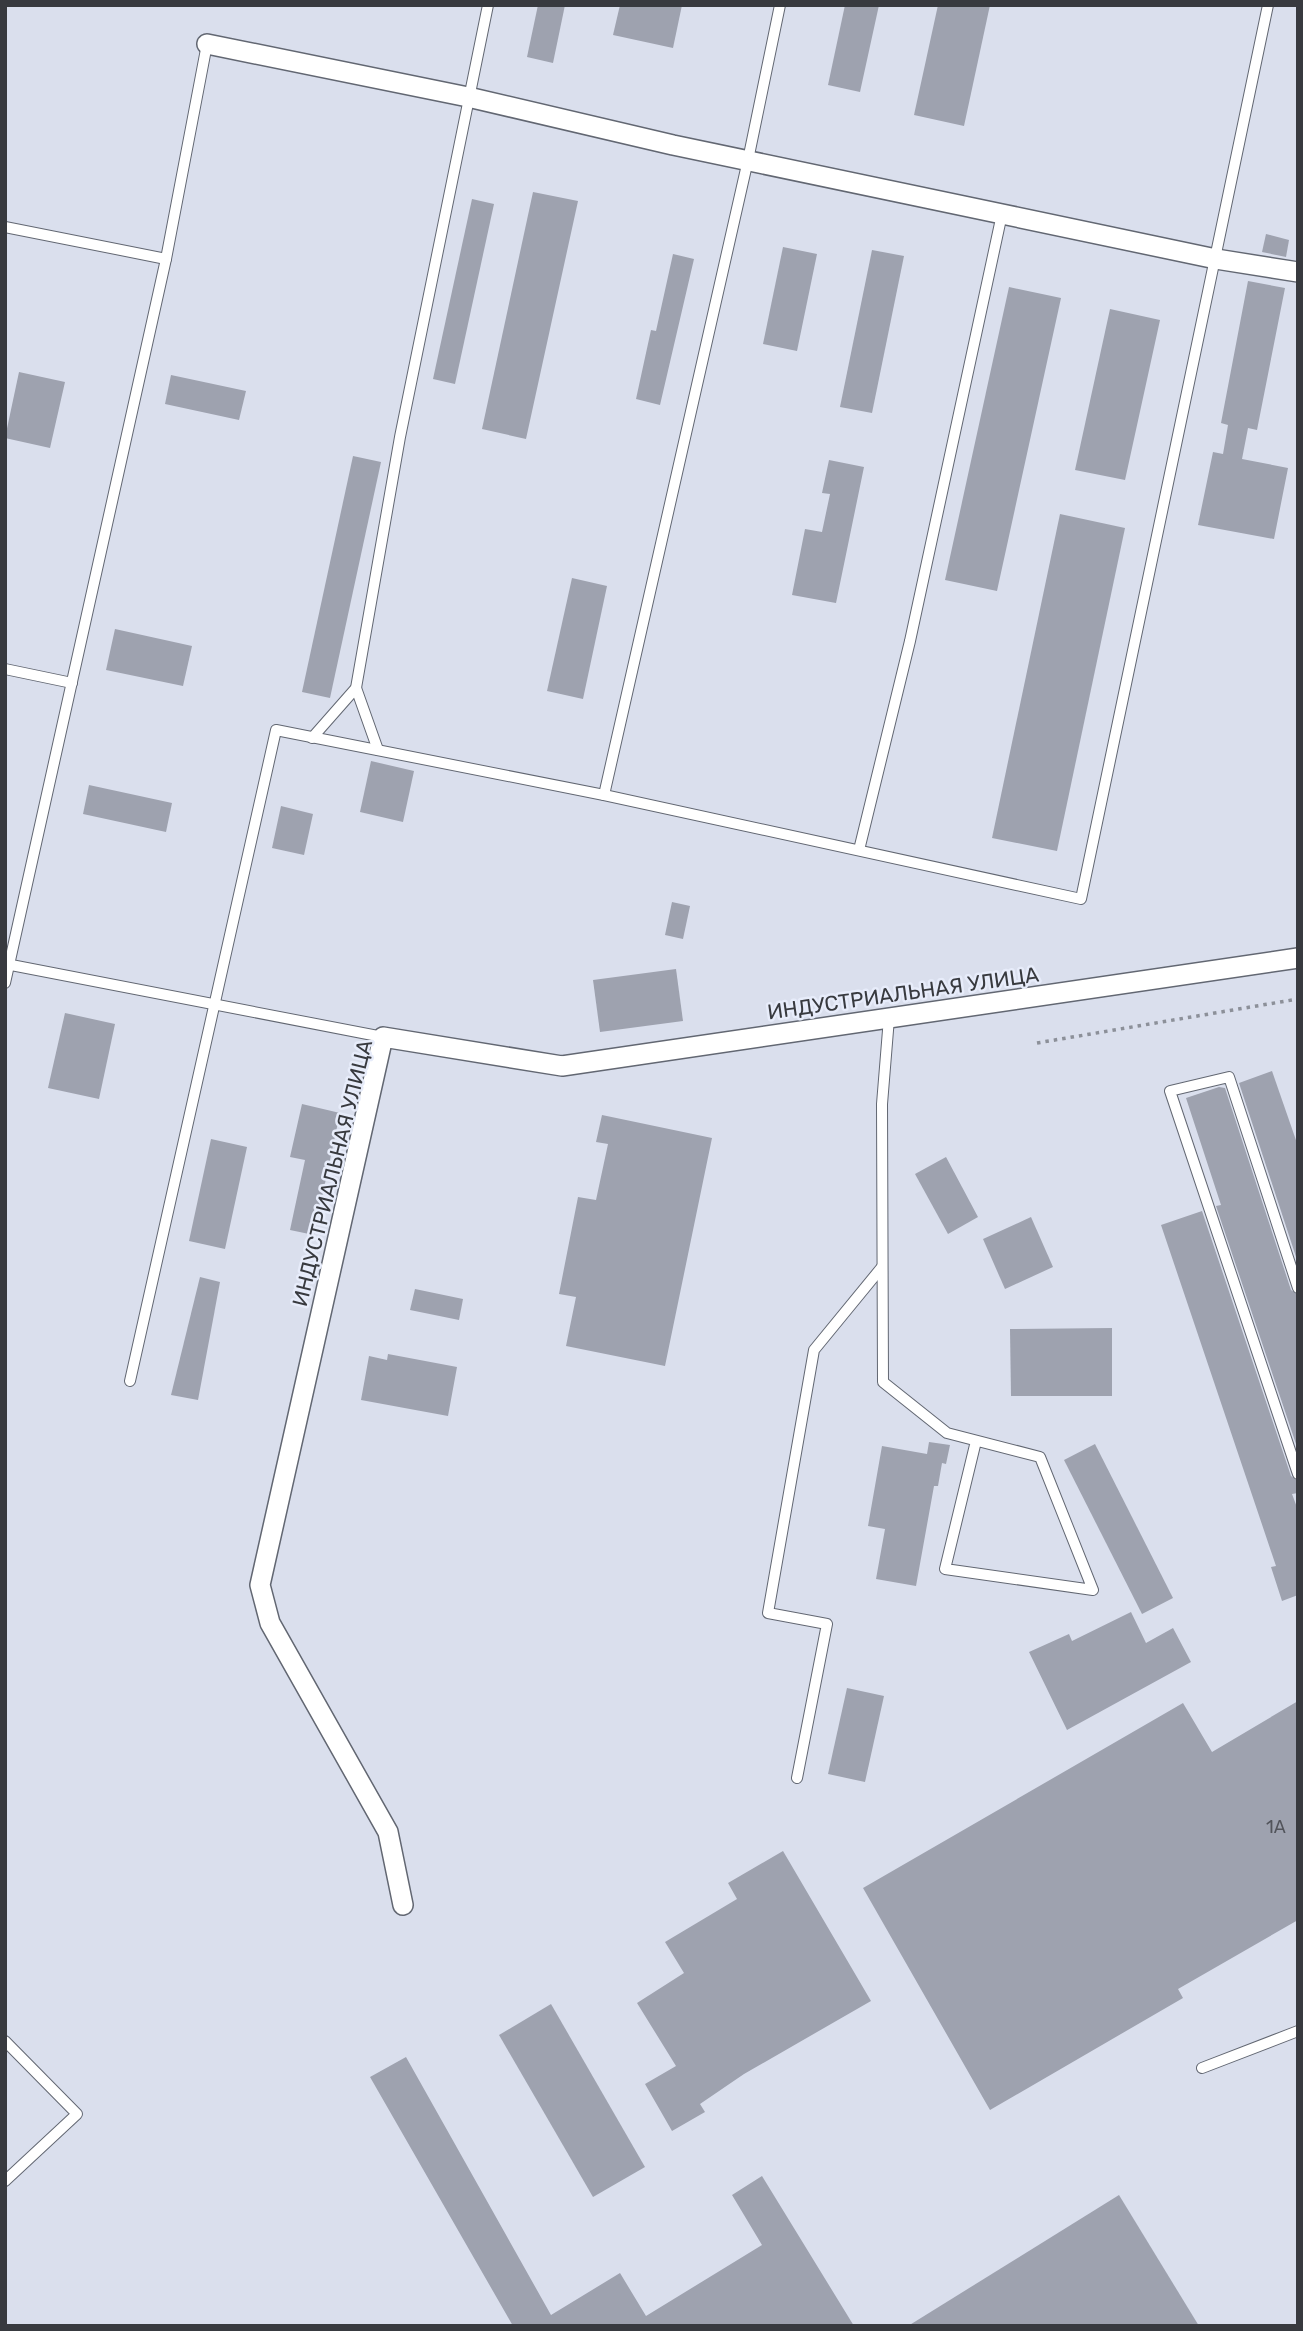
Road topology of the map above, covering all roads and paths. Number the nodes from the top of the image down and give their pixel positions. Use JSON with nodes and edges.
{"nodes":[{"id":1,"x":488,"y":5,"type":"edge"},
{"id":2,"x":780,"y":5,"type":"edge"},
{"id":3,"x":1268,"y":5,"type":"edge"},
{"id":4,"x":207,"y":44,"type":"joint"},
{"id":5,"x":468,"y":97,"type":"junction"},
{"id":6,"x":748,"y":160,"type":"junction"},
{"id":7,"x":1002,"y":214,"type":"junction"},
{"id":8,"x":5,"y":227,"type":"edge"},
{"id":9,"x":166,"y":259,"type":"junction"},
{"id":10,"x":1216,"y":259,"type":"junction"},
{"id":11,"x":1298,"y":272,"type":"edge"},
{"id":12,"x":5,"y":669,"type":"edge"},
{"id":13,"x":72,"y":683,"type":"junction"},
{"id":14,"x":356,"y":688,"type":"junction"},
{"id":15,"x":312,"y":738,"type":"junction"},
{"id":16,"x":378,"y":750,"type":"junction"},
{"id":17,"x":604,"y":795,"type":"junction"},
{"id":18,"x":859,"y":850,"type":"junction"},
{"id":19,"x":1298,"y":958,"type":"edge"},
{"id":20,"x":7,"y":964,"type":"edge"},
{"id":21,"x":5,"y":983,"type":"edge"},
{"id":22,"x":1298,"y":999,"type":"edge"},
{"id":23,"x":216,"y":1006,"type":"junction"},
{"id":24,"x":889,"y":1018,"type":"junction"},
{"id":25,"x":383,"y":1037,"type":"junction"},
{"id":26,"x":1037,"y":1043,"type":"dead end"},
{"id":27,"x":883,"y":1267,"type":"junction"},
{"id":28,"x":1298,"y":1288,"type":"edge"},
{"id":29,"x":130,"y":1381,"type":"dead end"},
{"id":30,"x":976,"y":1441,"type":"junction"},
{"id":31,"x":1298,"y":1474,"type":"edge"},
{"id":32,"x":797,"y":1779,"type":"dead end"},
{"id":33,"x":403,"y":1905,"type":"dead end"},
{"id":34,"x":1298,"y":2031,"type":"edge"},
{"id":35,"x":5,"y":2041,"type":"edge"},
{"id":36,"x":1202,"y":2068,"type":"dead end"},
{"id":37,"x":5,"y":2181,"type":"edge"}],
"edges":[{"from":1,"to":5,"type":"lane"},
{"from":2,"to":6,"type":"lane"},
{"from":3,"to":10,"type":"lane"},
{"from":4,"to":5,"type":"street"},
{"from":4,"to":9,"type":"lane"},
{"from":5,"to":6,"type":"street"},
{"from":5,"to":14,"type":"lane"},
{"from":6,"to":7,"type":"street"},
{"from":6,"to":17,"type":"lane"},
{"from":7,"to":10,"type":"street"},
{"from":7,"to":18,"type":"lane"},
{"from":8,"to":9,"type":"lane"},
{"from":9,"to":13,"type":"lane"},
{"from":10,"to":11,"type":"street"},
{"from":10,"to":18,"type":"lane"},
{"from":12,"to":13,"type":"lane"},
{"from":13,"to":20,"type":"lane"},
{"from":14,"to":15,"type":"lane"},
{"from":14,"to":16,"type":"lane"},
{"from":15,"to":16,"type":"lane"},
{"from":15,"to":23,"type":"lane"},
{"from":16,"to":17,"type":"lane"},
{"from":17,"to":18,"type":"lane"},
{"from":19,"to":24,"type":"street","name":"ИНДУСТРИАЛЬНАЯ УЛИЦА"},
{"from":20,"to":21,"type":"lane"},
{"from":20,"to":23,"type":"lane"},
{"from":22,"to":26,"type":"path"},
{"from":23,"to":25,"type":"lane"},
{"from":23,"to":29,"type":"lane"},
{"from":24,"to":25,"type":"street","name":"ИНДУСТРИАЛЬНАЯ УЛИЦА"},
{"from":24,"to":27,"type":"lane"},
{"from":25,"to":33,"type":"street","name":"ИНДУСТРИАЛЬНАЯ УЛИЦА"},
{"from":27,"to":30,"type":"lane"},
{"from":27,"to":32,"type":"lane"},
{"from":28,"to":31,"type":"lane"},
{"from":30,"to":30,"type":"lane"},
{"from":34,"to":36,"type":"lane"},
{"from":35,"to":37,"type":"lane"}]}
